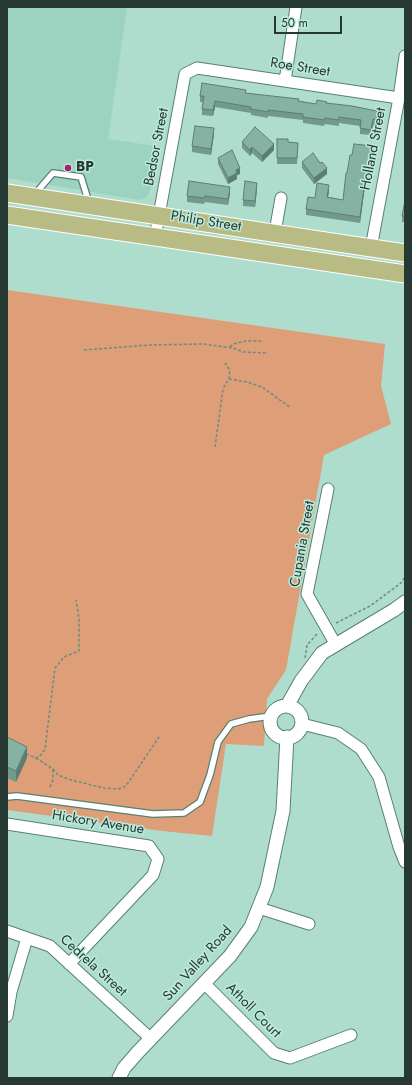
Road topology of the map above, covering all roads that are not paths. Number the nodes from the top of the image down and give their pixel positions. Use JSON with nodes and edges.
{"nodes":[{"id":1,"x":296,"y":7,"type":"edge"},
{"id":2,"x":405,"y":56,"type":"edge"},
{"id":3,"x":197,"y":68,"type":"joint"},
{"id":4,"x":285,"y":81,"type":"junction"},
{"id":5,"x":399,"y":98,"type":"junction"},
{"id":6,"x":9,"y":191,"type":"edge"},
{"id":7,"x":32,"y":197,"type":"junction"},
{"id":8,"x":281,"y":198,"type":"dead end"},
{"id":9,"x":90,"y":205,"type":"junction"},
{"id":10,"x":7,"y":215,"type":"edge"},
{"id":11,"x":158,"y":215,"type":"junction"},
{"id":12,"x":275,"y":232,"type":"junction"},
{"id":13,"x":155,"y":237,"type":"junction"},
{"id":14,"x":371,"y":248,"type":"junction"},
{"id":15,"x":405,"y":253,"type":"edge"},
{"id":16,"x":405,"y":274,"type":"edge"},
{"id":17,"x":328,"y":489,"type":"dead end"},
{"id":18,"x":403,"y":607,"type":"edge"},
{"id":19,"x":336,"y":645,"type":"junction"},
{"id":20,"x":287,"y":706,"type":"junction"},
{"id":21,"x":271,"y":716,"type":"junction"},
{"id":22,"x":302,"y":724,"type":"junction"},
{"id":23,"x":287,"y":737,"type":"junction"},
{"id":24,"x":7,"y":797,"type":"edge"},
{"id":25,"x":7,"y":824,"type":"edge"},
{"id":26,"x":405,"y":862,"type":"edge"},
{"id":27,"x":259,"y":908,"type":"junction"},
{"id":28,"x":309,"y":924,"type":"dead end"},
{"id":29,"x":7,"y":931,"type":"edge"},
{"id":30,"x":27,"y":938,"type":"junction"},
{"id":31,"x":69,"y":964,"type":"junction"},
{"id":32,"x":204,"y":983,"type":"junction"},
{"id":33,"x":7,"y":1016,"type":"edge"},
{"id":34,"x":351,"y":1035,"type":"dead end"},
{"id":35,"x":150,"y":1038,"type":"junction"},
{"id":36,"x":119,"y":1078,"type":"edge"}],
"edges":[{"from":1,"to":4,"type":"street"},
{"from":2,"to":5,"type":"street","name":"Holland Street"},
{"from":3,"to":4,"type":"street","name":"Roe Street"},
{"from":3,"to":11,"type":"street","name":"Bedsor Street"},
{"from":4,"to":5,"type":"street","name":"Roe Street"},
{"from":5,"to":14,"type":"street","name":"Holland Street"},
{"from":6,"to":7,"type":"main road","name":"Philip Street"},
{"from":7,"to":9,"type":"main road","name":"Philip Street"},
{"from":7,"to":9,"type":"lane"},
{"from":8,"to":12,"type":"street"},
{"from":9,"to":11,"type":"main road","name":"Philip Street"},
{"from":10,"to":13,"type":"main road","name":"Philip Street"},
{"from":11,"to":12,"type":"main road","name":"Philip Street"},
{"from":11,"to":13,"type":"street","name":"Bedsor Street"},
{"from":12,"to":14,"type":"main road","name":"Philip Street"},
{"from":13,"to":16,"type":"main road","name":"Philip Street"},
{"from":14,"to":15,"type":"main road","name":"Philip Street"},
{"from":17,"to":19,"type":"street","name":"Cupania Street"},
{"from":18,"to":19,"type":"street"},
{"from":19,"to":20,"type":"street"},
{"from":20,"to":21,"type":"street"},
{"from":20,"to":22,"type":"street"},
{"from":21,"to":23,"type":"street"},
{"from":21,"to":24,"type":"lane"},
{"from":22,"to":23,"type":"street"},
{"from":22,"to":26,"type":"street"},
{"from":23,"to":27,"type":"street","name":"Sun Valley Road"},
{"from":25,"to":31,"type":"street","name":"Hickory Avenue"},
{"from":27,"to":28,"type":"street"},
{"from":27,"to":32,"type":"street","name":"Sun Valley Road"},
{"from":29,"to":30,"type":"street","name":"Cedrela Street"},
{"from":30,"to":31,"type":"street","name":"Cedrela Street"},
{"from":30,"to":33,"type":"street"},
{"from":31,"to":35,"type":"street","name":"Cedrela Street"},
{"from":32,"to":34,"type":"street","name":"Atholl Court"},
{"from":32,"to":35,"type":"street","name":"Sun Valley Road"},
{"from":35,"to":36,"type":"street","name":"Sun Valley Road"}]}
